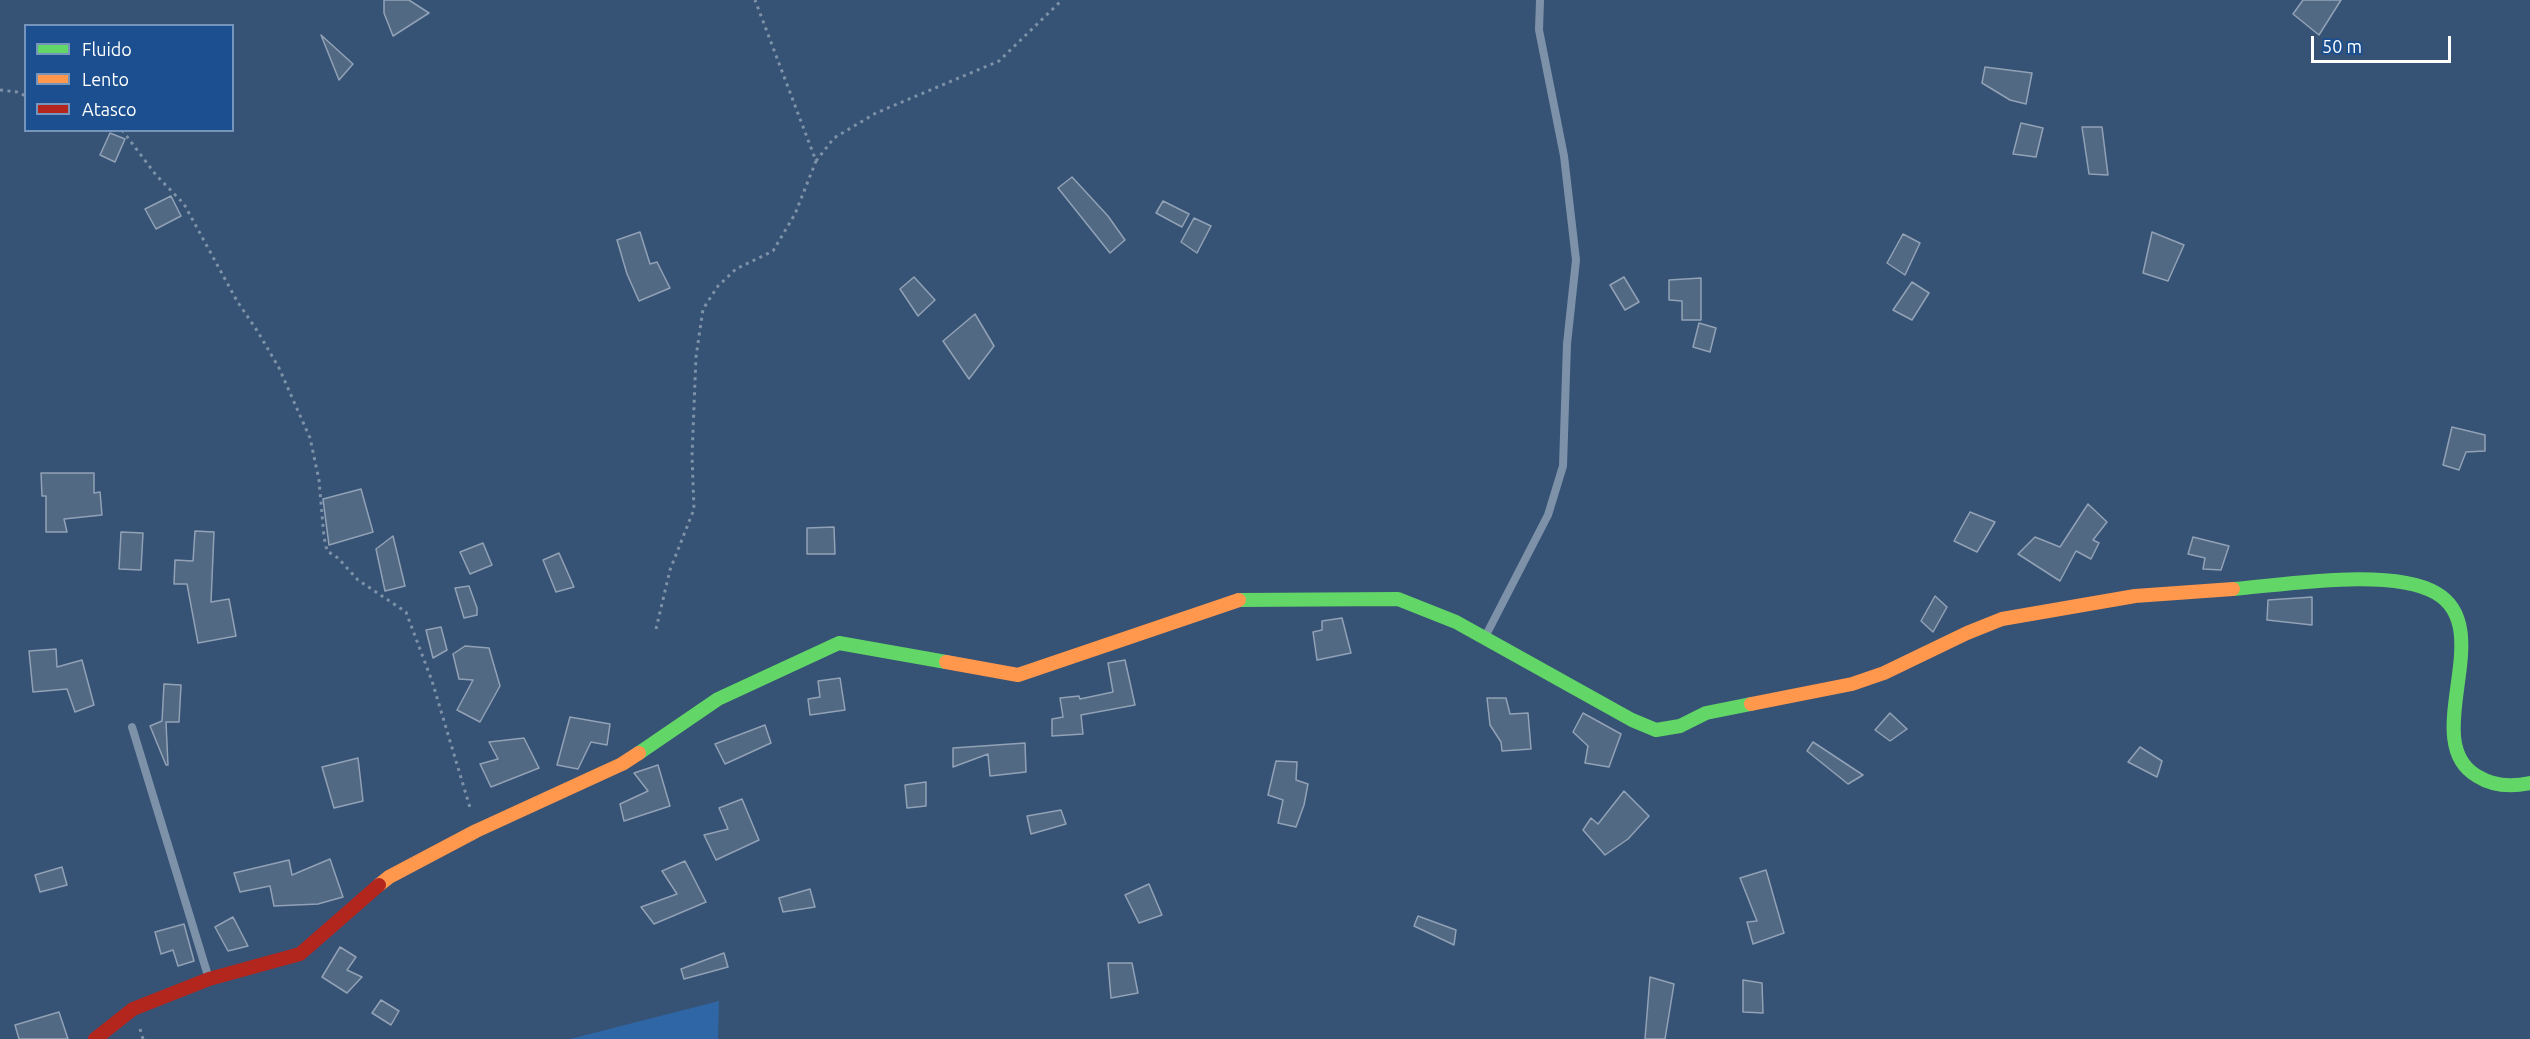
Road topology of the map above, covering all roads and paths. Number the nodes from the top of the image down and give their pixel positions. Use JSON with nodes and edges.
{"nodes":[{"id":1,"x":755,"y":0,"type":"edge"},
{"id":2,"x":1062,"y":0,"type":"edge"},
{"id":3,"x":1539,"y":0,"type":"edge"},
{"id":4,"x":0,"y":90,"type":"edge"},
{"id":5,"x":24,"y":95,"type":"edge"},
{"id":6,"x":124,"y":132,"type":"edge"},
{"id":7,"x":816,"y":161,"type":"junction"},
{"id":8,"x":656,"y":629,"type":"dead end"},
{"id":9,"x":1485,"y":638,"type":"junction"},
{"id":10,"x":132,"y":727,"type":"dead end"},
{"id":11,"x":2530,"y":783,"type":"edge"},
{"id":12,"x":476,"y":831,"type":"junction"},
{"id":13,"x":209,"y":979,"type":"junction"},
{"id":14,"x":95,"y":1039,"type":"edge"}],
"edges":[{"from":1,"to":7,"type":"path"},
{"from":2,"to":7,"type":"path"},
{"from":3,"to":9,"type":"lane"},
{"from":4,"to":5,"type":"path"},
{"from":6,"to":12,"type":"path"},
{"from":7,"to":8,"type":"path"},
{"from":9,"to":11,"type":"street"},
{"from":9,"to":12,"type":"street"},
{"from":10,"to":13,"type":"lane"},
{"from":12,"to":13,"type":"street"},
{"from":13,"to":14,"type":"street"}]}
